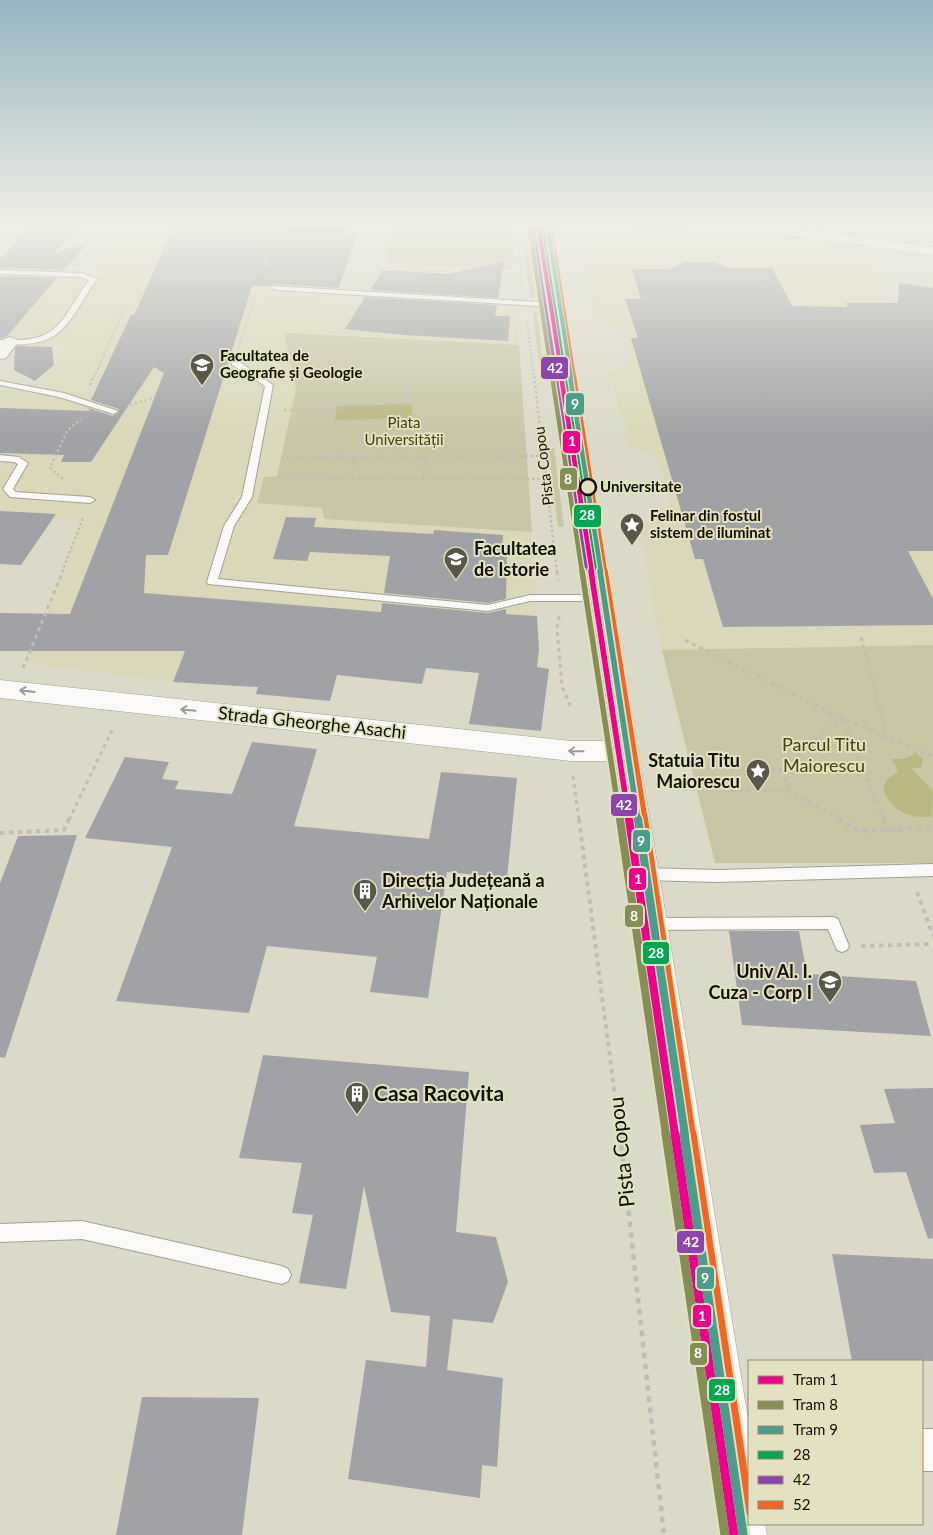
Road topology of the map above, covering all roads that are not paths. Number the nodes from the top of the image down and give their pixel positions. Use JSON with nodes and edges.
{"nodes":[{"id":1,"x":82,"y":295,"type":"edge"},
{"id":2,"x":379,"y":295,"type":"edge"},
{"id":3,"x":553,"y":295,"type":"edge"},
{"id":4,"x":555,"y":304,"type":"junction"},
{"id":5,"x":3,"y":346,"type":"edge"},
{"id":6,"x":236,"y":359,"type":"road end"},
{"id":7,"x":0,"y":383,"type":"edge"},
{"id":8,"x":114,"y":410,"type":"dead end"},
{"id":9,"x":0,"y":458,"type":"edge"},
{"id":10,"x":90,"y":500,"type":"dead end"},
{"id":11,"x":600,"y":598,"type":"junction"},
{"id":12,"x":0,"y":688,"type":"edge"},
{"id":13,"x":625,"y":751,"type":"junction"},
{"id":14,"x":933,"y":870,"type":"edge"},
{"id":15,"x":644,"y":874,"type":"junction"},
{"id":16,"x":652,"y":924,"type":"junction"},
{"id":17,"x":842,"y":946,"type":"road end"},
{"id":18,"x":0,"y":1233,"type":"edge"},
{"id":19,"x":282,"y":1275,"type":"dead end"},
{"id":20,"x":739,"y":1438,"type":"edge"},
{"id":21,"x":744,"y":1535,"type":"edge"}],
"edges":[{"from":1,"to":5,"type":"lane"},
{"from":2,"to":4,"type":"lane"},
{"from":3,"to":4,"type":"main road"},
{"from":4,"to":11,"type":"main road"},
{"from":6,"to":11,"type":"lane"},
{"from":7,"to":8,"type":"lane"},
{"from":9,"to":10,"type":"lane"},
{"from":11,"to":13,"type":"main road"},
{"from":13,"to":12,"type":"main road","name":"Strada Gheorghe Asachi","one_way":true},
{"from":13,"to":15,"type":"main road"},
{"from":14,"to":15,"type":"lane"},
{"from":15,"to":16,"type":"main road"},
{"from":16,"to":17,"type":"lane"},
{"from":16,"to":20,"type":"main road"},
{"from":18,"to":19,"type":"lane"},
{"from":20,"to":21,"type":"main road"}]}
